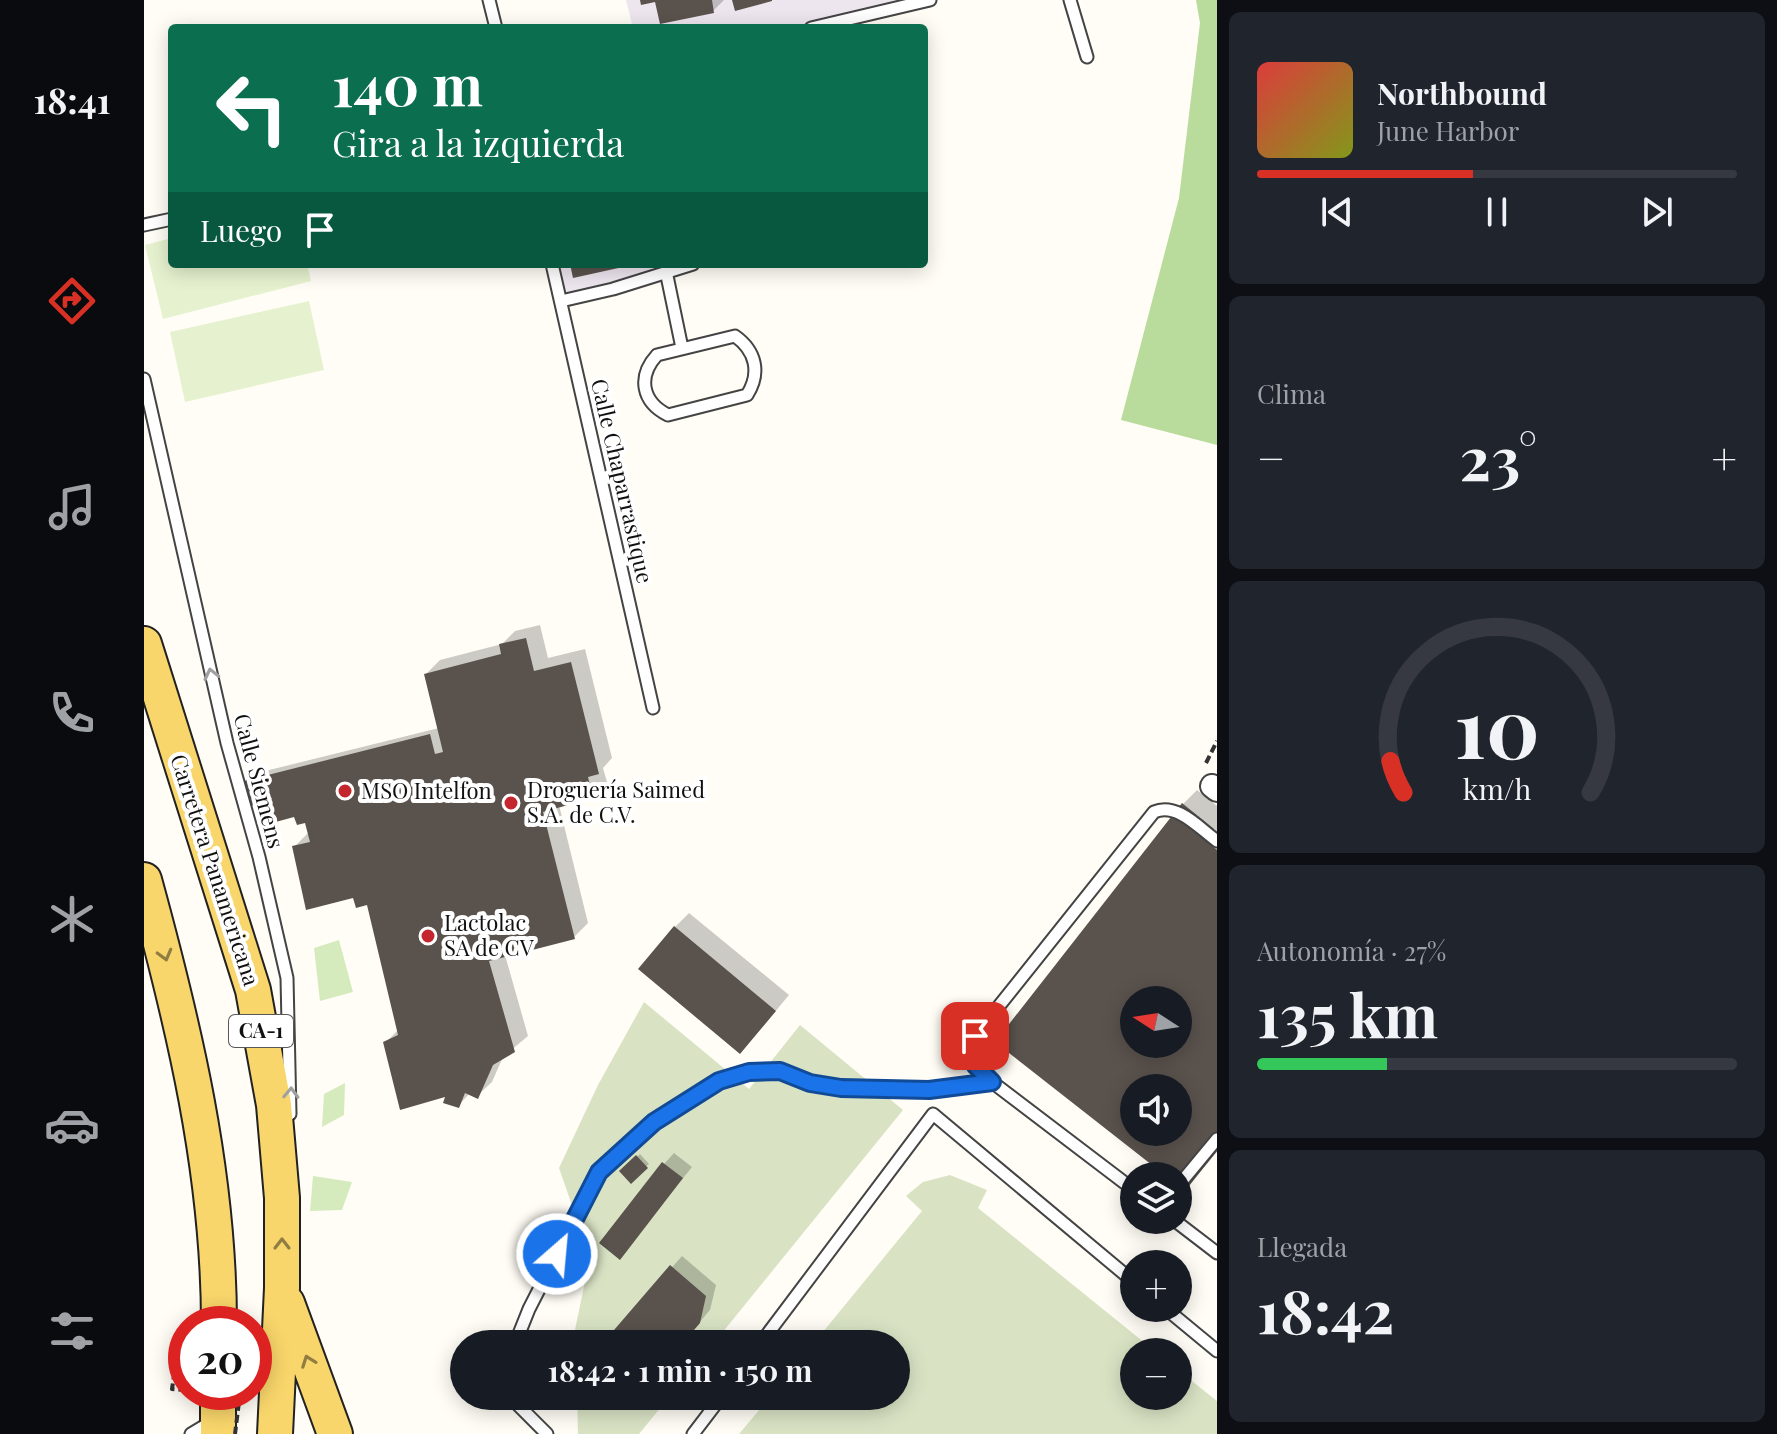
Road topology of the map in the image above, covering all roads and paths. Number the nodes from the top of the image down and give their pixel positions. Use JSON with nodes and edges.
{"nodes":[{"id":1,"x":489,"y":0,"type":"edge"},
{"id":2,"x":930,"y":0,"type":"edge"},
{"id":3,"x":1070,"y":0,"type":"edge"},
{"id":4,"x":495,"y":24,"type":"edge"},
{"id":5,"x":828,"y":24,"type":"edge"},
{"id":6,"x":1087,"y":57,"type":"dead end"},
{"id":7,"x":168,"y":220,"type":"edge"},
{"id":8,"x":144,"y":225,"type":"edge"},
{"id":9,"x":553,"y":268,"type":"edge"},
{"id":10,"x":678,"y":268,"type":"edge"},
{"id":11,"x":666,"y":271,"type":"junction"},
{"id":12,"x":561,"y":301,"type":"junction"},
{"id":13,"x":682,"y":348,"type":"junction"},
{"id":14,"x":144,"y":379,"type":"edge"},
{"id":15,"x":144,"y":644,"type":"edge"},
{"id":16,"x":653,"y":708,"type":"dead end"},
{"id":17,"x":1217,"y":841,"type":"edge"},
{"id":18,"x":144,"y":880,"type":"edge"},
{"id":19,"x":992,"y":1082,"type":"junction"},
{"id":20,"x":290,"y":1123,"type":"dead end"},
{"id":21,"x":288,"y":1138,"type":"dead end"},
{"id":22,"x":1217,"y":1139,"type":"edge"},
{"id":23,"x":1192,"y":1169,"type":"edge"},
{"id":24,"x":1120,"y":1179,"type":"edge"},
{"id":25,"x":282,"y":1198,"type":"junction"},
{"id":26,"x":1192,"y":1234,"type":"edge"},
{"id":27,"x":1217,"y":1253,"type":"edge"},
{"id":28,"x":1120,"y":1270,"type":"edge"},
{"id":29,"x":282,"y":1288,"type":"junction"},
{"id":30,"x":218,"y":1306,"type":"edge"},
{"id":31,"x":1182,"y":1322,"type":"edge"},
{"id":32,"x":521,"y":1330,"type":"edge"},
{"id":33,"x":771,"y":1330,"type":"edge"},
{"id":34,"x":1217,"y":1351,"type":"edge"},
{"id":35,"x":523,"y":1410,"type":"edge"},
{"id":36,"x":711,"y":1410,"type":"edge"},
{"id":37,"x":216,"y":1417,"type":"edge"},
{"id":38,"x":275,"y":1434,"type":"edge"},
{"id":39,"x":335,"y":1434,"type":"edge"},
{"id":40,"x":547,"y":1434,"type":"edge"},
{"id":41,"x":693,"y":1434,"type":"edge"}],
"edges":[{"from":1,"to":4,"type":"lane"},
{"from":2,"to":5,"type":"lane"},
{"from":3,"to":6,"type":"lane"},
{"from":7,"to":8,"type":"lane"},
{"from":9,"to":12,"type":"lane","name":"Calle Chaparrastique"},
{"from":10,"to":11,"type":"lane"},
{"from":11,"to":12,"type":"lane"},
{"from":11,"to":13,"type":"lane"},
{"from":12,"to":16,"type":"lane","name":"Calle Chaparrastique"},
{"from":13,"to":13,"type":"lane"},
{"from":20,"to":14,"type":"lane","name":"Calle Siemens","one_way":true},
{"from":15,"to":25,"type":"main road","name":"Carretera Panamericana","number":"CA-1"},
{"from":17,"to":19,"type":"lane"},
{"from":18,"to":30,"type":"main road","one_way":true},
{"from":19,"to":24,"type":"lane"},
{"from":19,"to":32,"type":"lane"},
{"from":21,"to":25,"type":"lane"},
{"from":22,"to":23,"type":"lane"},
{"from":29,"to":25,"type":"main road","name":"Carretera Panamericana","number":"CA-1","one_way":true},
{"from":26,"to":27,"type":"lane"},
{"from":28,"to":33,"type":"lane"},
{"from":29,"to":38,"type":"main road","name":"Carretera Panamericana","number":"CA-1"},
{"from":39,"to":29,"type":"main road","one_way":true},
{"from":31,"to":34,"type":"lane"},
{"from":35,"to":40,"type":"lane"},
{"from":36,"to":41,"type":"lane"},
{"from":37,"to":37,"type":"path","bridge":true}]}
